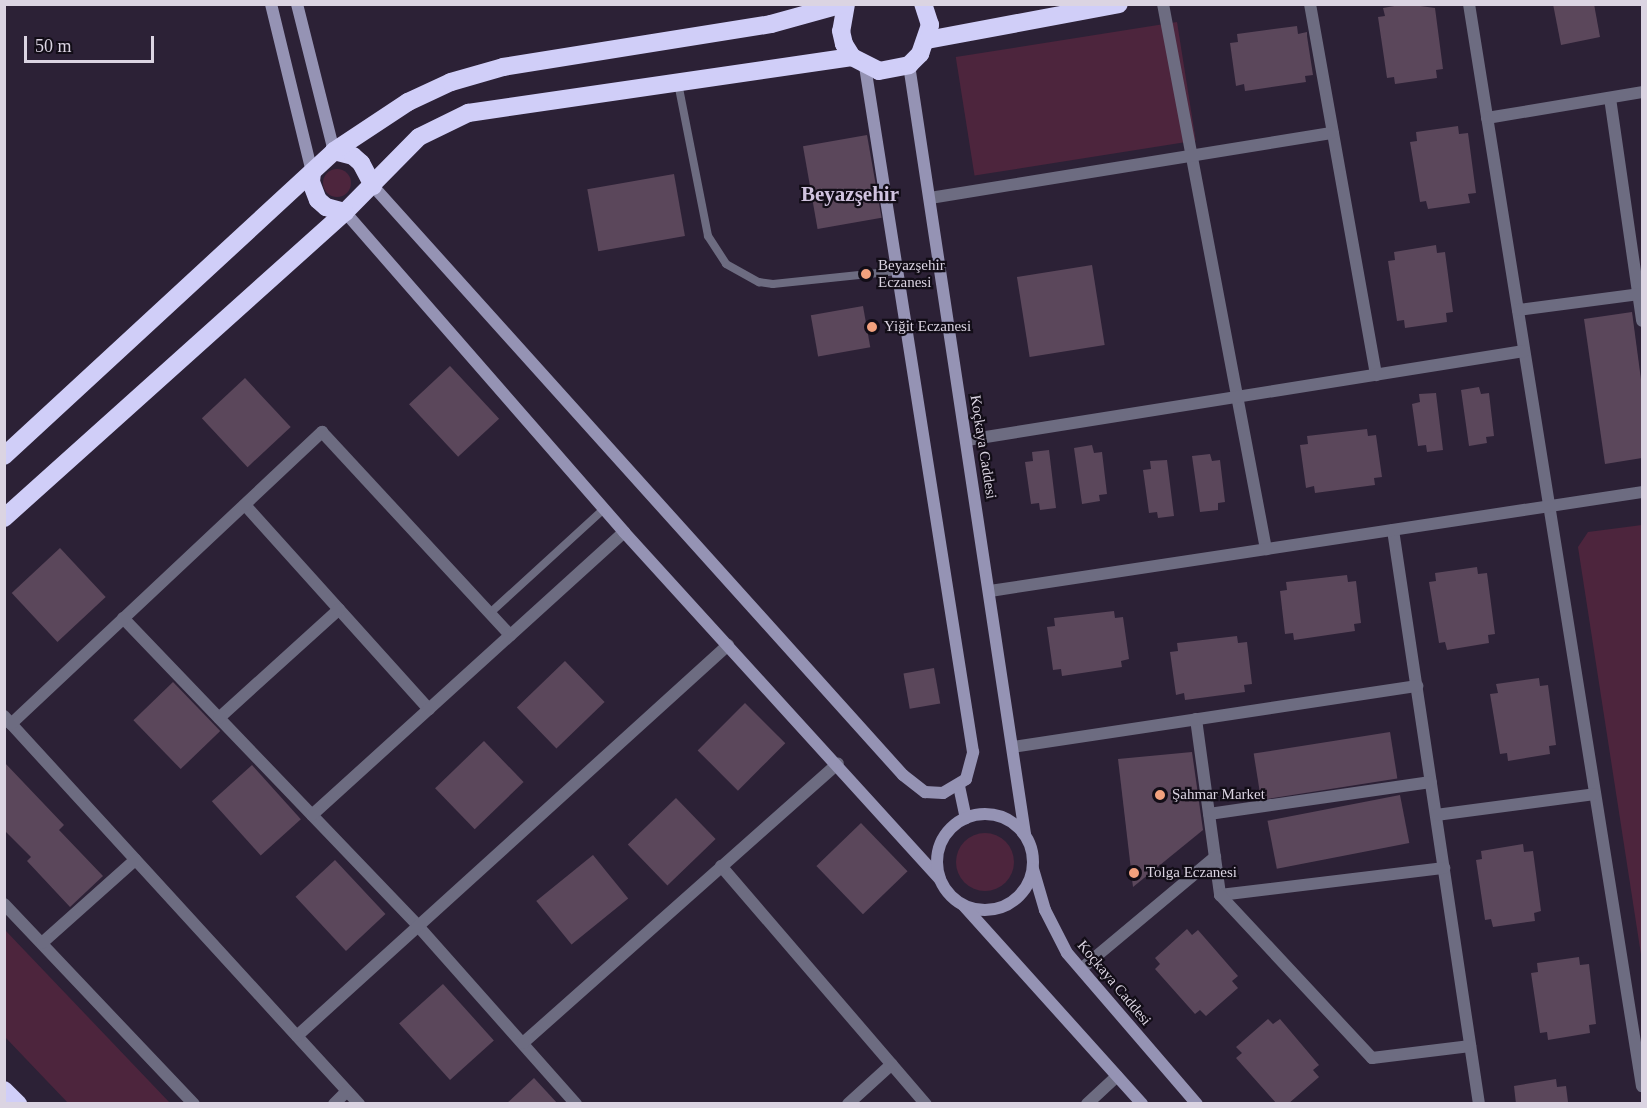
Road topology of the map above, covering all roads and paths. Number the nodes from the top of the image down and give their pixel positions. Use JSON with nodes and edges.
{"nodes":[{"id":1,"x":271,"y":4,"type":"edge"},
{"id":2,"x":297,"y":4,"type":"edge"},
{"id":3,"x":845,"y":4,"type":"edge"},
{"id":4,"x":923,"y":4,"type":"edge"},
{"id":5,"x":1119,"y":4,"type":"edge"},
{"id":6,"x":1163,"y":4,"type":"edge"},
{"id":7,"x":1310,"y":4,"type":"edge"},
{"id":8,"x":1469,"y":4,"type":"edge"},
{"id":9,"x":927,"y":40,"type":"junction"},
{"id":10,"x":859,"y":62,"type":"junction"},
{"id":11,"x":909,"y":64,"type":"junction"},
{"id":12,"x":678,"y":82,"type":"junction"},
{"id":13,"x":1642,"y":92,"type":"edge"},
{"id":14,"x":1610,"y":98,"type":"junction"},
{"id":15,"x":1487,"y":118,"type":"junction"},
{"id":16,"x":1333,"y":133,"type":"junction"},
{"id":17,"x":334,"y":151,"type":"junction"},
{"id":18,"x":1192,"y":156,"type":"junction"},
{"id":19,"x":312,"y":172,"type":"junction"},
{"id":20,"x":373,"y":186,"type":"junction"},
{"id":21,"x":930,"y":198,"type":"junction"},
{"id":22,"x":345,"y":212,"type":"junction"},
{"id":23,"x":897,"y":271,"type":"junction"},
{"id":24,"x":1638,"y":294,"type":"junction"},
{"id":25,"x":1518,"y":310,"type":"junction"},
{"id":26,"x":1642,"y":321,"type":"edge"},
{"id":27,"x":1524,"y":351,"type":"junction"},
{"id":28,"x":1376,"y":375,"type":"junction"},
{"id":29,"x":1238,"y":397,"type":"junction"},
{"id":30,"x":967,"y":440,"type":"junction"},
{"id":31,"x":4,"y":456,"type":"edge"},
{"id":32,"x":1642,"y":492,"type":"edge"},
{"id":33,"x":245,"y":505,"type":"junction"},
{"id":34,"x":1549,"y":506,"type":"junction"},
{"id":35,"x":604,"y":509,"type":"junction"},
{"id":36,"x":4,"y":518,"type":"edge"},
{"id":37,"x":1393,"y":530,"type":"junction"},
{"id":38,"x":624,"y":532,"type":"junction"},
{"id":39,"x":1266,"y":549,"type":"junction"},
{"id":40,"x":990,"y":591,"type":"junction"},
{"id":41,"x":339,"y":609,"type":"junction"},
{"id":42,"x":490,"y":614,"type":"junction"},
{"id":43,"x":123,"y":618,"type":"junction"},
{"id":44,"x":510,"y":635,"type":"junction"},
{"id":45,"x":728,"y":645,"type":"junction"},
{"id":46,"x":1417,"y":686,"type":"junction"},
{"id":47,"x":429,"y":709,"type":"junction"},
{"id":48,"x":219,"y":718,"type":"junction"},
{"id":49,"x":1196,"y":719,"type":"junction"},
{"id":50,"x":8,"y":720,"type":"edge"},
{"id":51,"x":1013,"y":747,"type":"junction"},
{"id":52,"x":838,"y":763,"type":"junction"},
{"id":53,"x":1431,"y":782,"type":"junction"},
{"id":54,"x":959,"y":786,"type":"junction"},
{"id":55,"x":1596,"y":794,"type":"junction"},
{"id":56,"x":1209,"y":814,"type":"junction"},
{"id":57,"x":312,"y":815,"type":"junction"},
{"id":58,"x":1436,"y":815,"type":"junction"},
{"id":59,"x":966,"y":818,"type":"junction"},
{"id":60,"x":1025,"y":834,"type":"junction"},
{"id":61,"x":1215,"y":857,"type":"junction"},
{"id":62,"x":135,"y":860,"type":"junction"},
{"id":63,"x":721,"y":867,"type":"junction"},
{"id":64,"x":1033,"y":867,"type":"junction"},
{"id":65,"x":1444,"y":868,"type":"junction"},
{"id":66,"x":940,"y":879,"type":"junction"},
{"id":67,"x":1220,"y":895,"type":"junction"},
{"id":68,"x":4,"y":904,"type":"edge"},
{"id":69,"x":963,"y":905,"type":"junction"},
{"id":70,"x":418,"y":926,"type":"junction"},
{"id":71,"x":42,"y":943,"type":"junction"},
{"id":72,"x":1081,"y":969,"type":"junction"},
{"id":73,"x":297,"y":1036,"type":"junction"},
{"id":74,"x":523,"y":1043,"type":"junction"},
{"id":75,"x":1470,"y":1046,"type":"junction"},
{"id":76,"x":892,"y":1064,"type":"junction"},
{"id":77,"x":1117,"y":1076,"type":"junction"},
{"id":78,"x":1642,"y":1086,"type":"edge"},
{"id":79,"x":4,"y":1090,"type":"edge"},
{"id":80,"x":347,"y":1091,"type":"junction"},
{"id":81,"x":18,"y":1104,"type":"edge"},
{"id":82,"x":194,"y":1104,"type":"edge"},
{"id":83,"x":334,"y":1104,"type":"edge"},
{"id":84,"x":359,"y":1104,"type":"edge"},
{"id":85,"x":576,"y":1104,"type":"edge"},
{"id":86,"x":848,"y":1104,"type":"edge"},
{"id":87,"x":926,"y":1104,"type":"edge"},
{"id":88,"x":1086,"y":1104,"type":"edge"},
{"id":89,"x":1142,"y":1104,"type":"edge"},
{"id":90,"x":1197,"y":1104,"type":"edge"},
{"id":91,"x":1479,"y":1104,"type":"edge"}],
"edges":[{"from":1,"to":19,"type":"main road"},
{"from":2,"to":17,"type":"main road"},
{"from":3,"to":10,"type":"highway"},
{"from":3,"to":17,"type":"highway"},
{"from":4,"to":9,"type":"highway"},
{"from":5,"to":9,"type":"highway"},
{"from":6,"to":18,"type":"street"},
{"from":7,"to":16,"type":"street"},
{"from":8,"to":15,"type":"street"},
{"from":9,"to":11,"type":"highway"},
{"from":10,"to":11,"type":"highway"},
{"from":10,"to":12,"type":"highway"},
{"from":10,"to":23,"type":"main road"},
{"from":11,"to":21,"type":"main road","name":"Koçkaya Caddesi"},
{"from":12,"to":20,"type":"highway"},
{"from":12,"to":23,"type":"lane"},
{"from":13,"to":14,"type":"street"},
{"from":14,"to":15,"type":"street"},
{"from":14,"to":24,"type":"street"},
{"from":15,"to":25,"type":"street"},
{"from":16,"to":18,"type":"street"},
{"from":16,"to":28,"type":"street"},
{"from":17,"to":19,"type":"highway"},
{"from":17,"to":20,"type":"highway"},
{"from":18,"to":21,"type":"street"},
{"from":18,"to":29,"type":"street"},
{"from":19,"to":22,"type":"highway"},
{"from":19,"to":31,"type":"highway"},
{"from":20,"to":22,"type":"highway"},
{"from":20,"to":54,"type":"main road"},
{"from":21,"to":30,"type":"main road","name":"Koçkaya Caddesi"},
{"from":22,"to":35,"type":"main road"},
{"from":22,"to":36,"type":"highway"},
{"from":23,"to":54,"type":"main road"},
{"from":24,"to":25,"type":"street"},
{"from":24,"to":26,"type":"street"},
{"from":25,"to":27,"type":"street"},
{"from":27,"to":28,"type":"street"},
{"from":27,"to":34,"type":"street"},
{"from":28,"to":29,"type":"street"},
{"from":29,"to":30,"type":"street"},
{"from":29,"to":39,"type":"street"},
{"from":30,"to":40,"type":"main road","name":"Koçkaya Caddesi"},
{"from":32,"to":34,"type":"street"},
{"from":33,"to":41,"type":"street"},
{"from":33,"to":42,"type":"street"},
{"from":33,"to":43,"type":"street"},
{"from":34,"to":37,"type":"street"},
{"from":34,"to":55,"type":"street"},
{"from":35,"to":38,"type":"main road"},
{"from":35,"to":42,"type":"lane"},
{"from":37,"to":39,"type":"street"},
{"from":37,"to":46,"type":"street"},
{"from":38,"to":44,"type":"street"},
{"from":38,"to":45,"type":"main road"},
{"from":39,"to":40,"type":"street"},
{"from":40,"to":51,"type":"main road","name":"Koçkaya Caddesi"},
{"from":41,"to":47,"type":"street"},
{"from":41,"to":48,"type":"street"},
{"from":42,"to":44,"type":"street"},
{"from":43,"to":48,"type":"street"},
{"from":43,"to":50,"type":"street"},
{"from":44,"to":47,"type":"street"},
{"from":45,"to":52,"type":"main road"},
{"from":45,"to":70,"type":"street"},
{"from":46,"to":49,"type":"street"},
{"from":46,"to":53,"type":"street"},
{"from":47,"to":57,"type":"street"},
{"from":48,"to":57,"type":"street"},
{"from":49,"to":51,"type":"street"},
{"from":49,"to":56,"type":"street"},
{"from":50,"to":62,"type":"street"},
{"from":51,"to":60,"type":"main road","name":"Koçkaya Caddesi"},
{"from":52,"to":63,"type":"street"},
{"from":52,"to":66,"type":"main road"},
{"from":53,"to":56,"type":"street"},
{"from":53,"to":58,"type":"street"},
{"from":54,"to":59,"type":"main road"},
{"from":55,"to":58,"type":"street"},
{"from":55,"to":78,"type":"street"},
{"from":56,"to":61,"type":"street"},
{"from":57,"to":70,"type":"street"},
{"from":58,"to":65,"type":"street"},
{"from":59,"to":60,"type":"main road"},
{"from":59,"to":66,"type":"main road"},
{"from":60,"to":64,"type":"main road"},
{"from":61,"to":67,"type":"street"},
{"from":61,"to":72,"type":"street"},
{"from":62,"to":71,"type":"street"},
{"from":62,"to":73,"type":"street"},
{"from":63,"to":74,"type":"street"},
{"from":63,"to":76,"type":"street"},
{"from":64,"to":69,"type":"main road"},
{"from":64,"to":72,"type":"main road","name":"Koçkaya Caddesi"},
{"from":65,"to":67,"type":"street"},
{"from":65,"to":75,"type":"street"},
{"from":66,"to":69,"type":"main road"},
{"from":67,"to":75,"type":"street"},
{"from":68,"to":71,"type":"street"},
{"from":69,"to":77,"type":"main road"},
{"from":70,"to":73,"type":"street"},
{"from":70,"to":74,"type":"street"},
{"from":71,"to":82,"type":"street"},
{"from":72,"to":90,"type":"main road","name":"Koçkaya Caddesi"},
{"from":73,"to":80,"type":"street"},
{"from":74,"to":85,"type":"street"},
{"from":75,"to":91,"type":"street"},
{"from":76,"to":86,"type":"street"},
{"from":76,"to":87,"type":"street"},
{"from":77,"to":88,"type":"street"},
{"from":77,"to":89,"type":"main road"},
{"from":79,"to":81,"type":"highway"},
{"from":80,"to":83,"type":"street"},
{"from":80,"to":84,"type":"street"}]}
